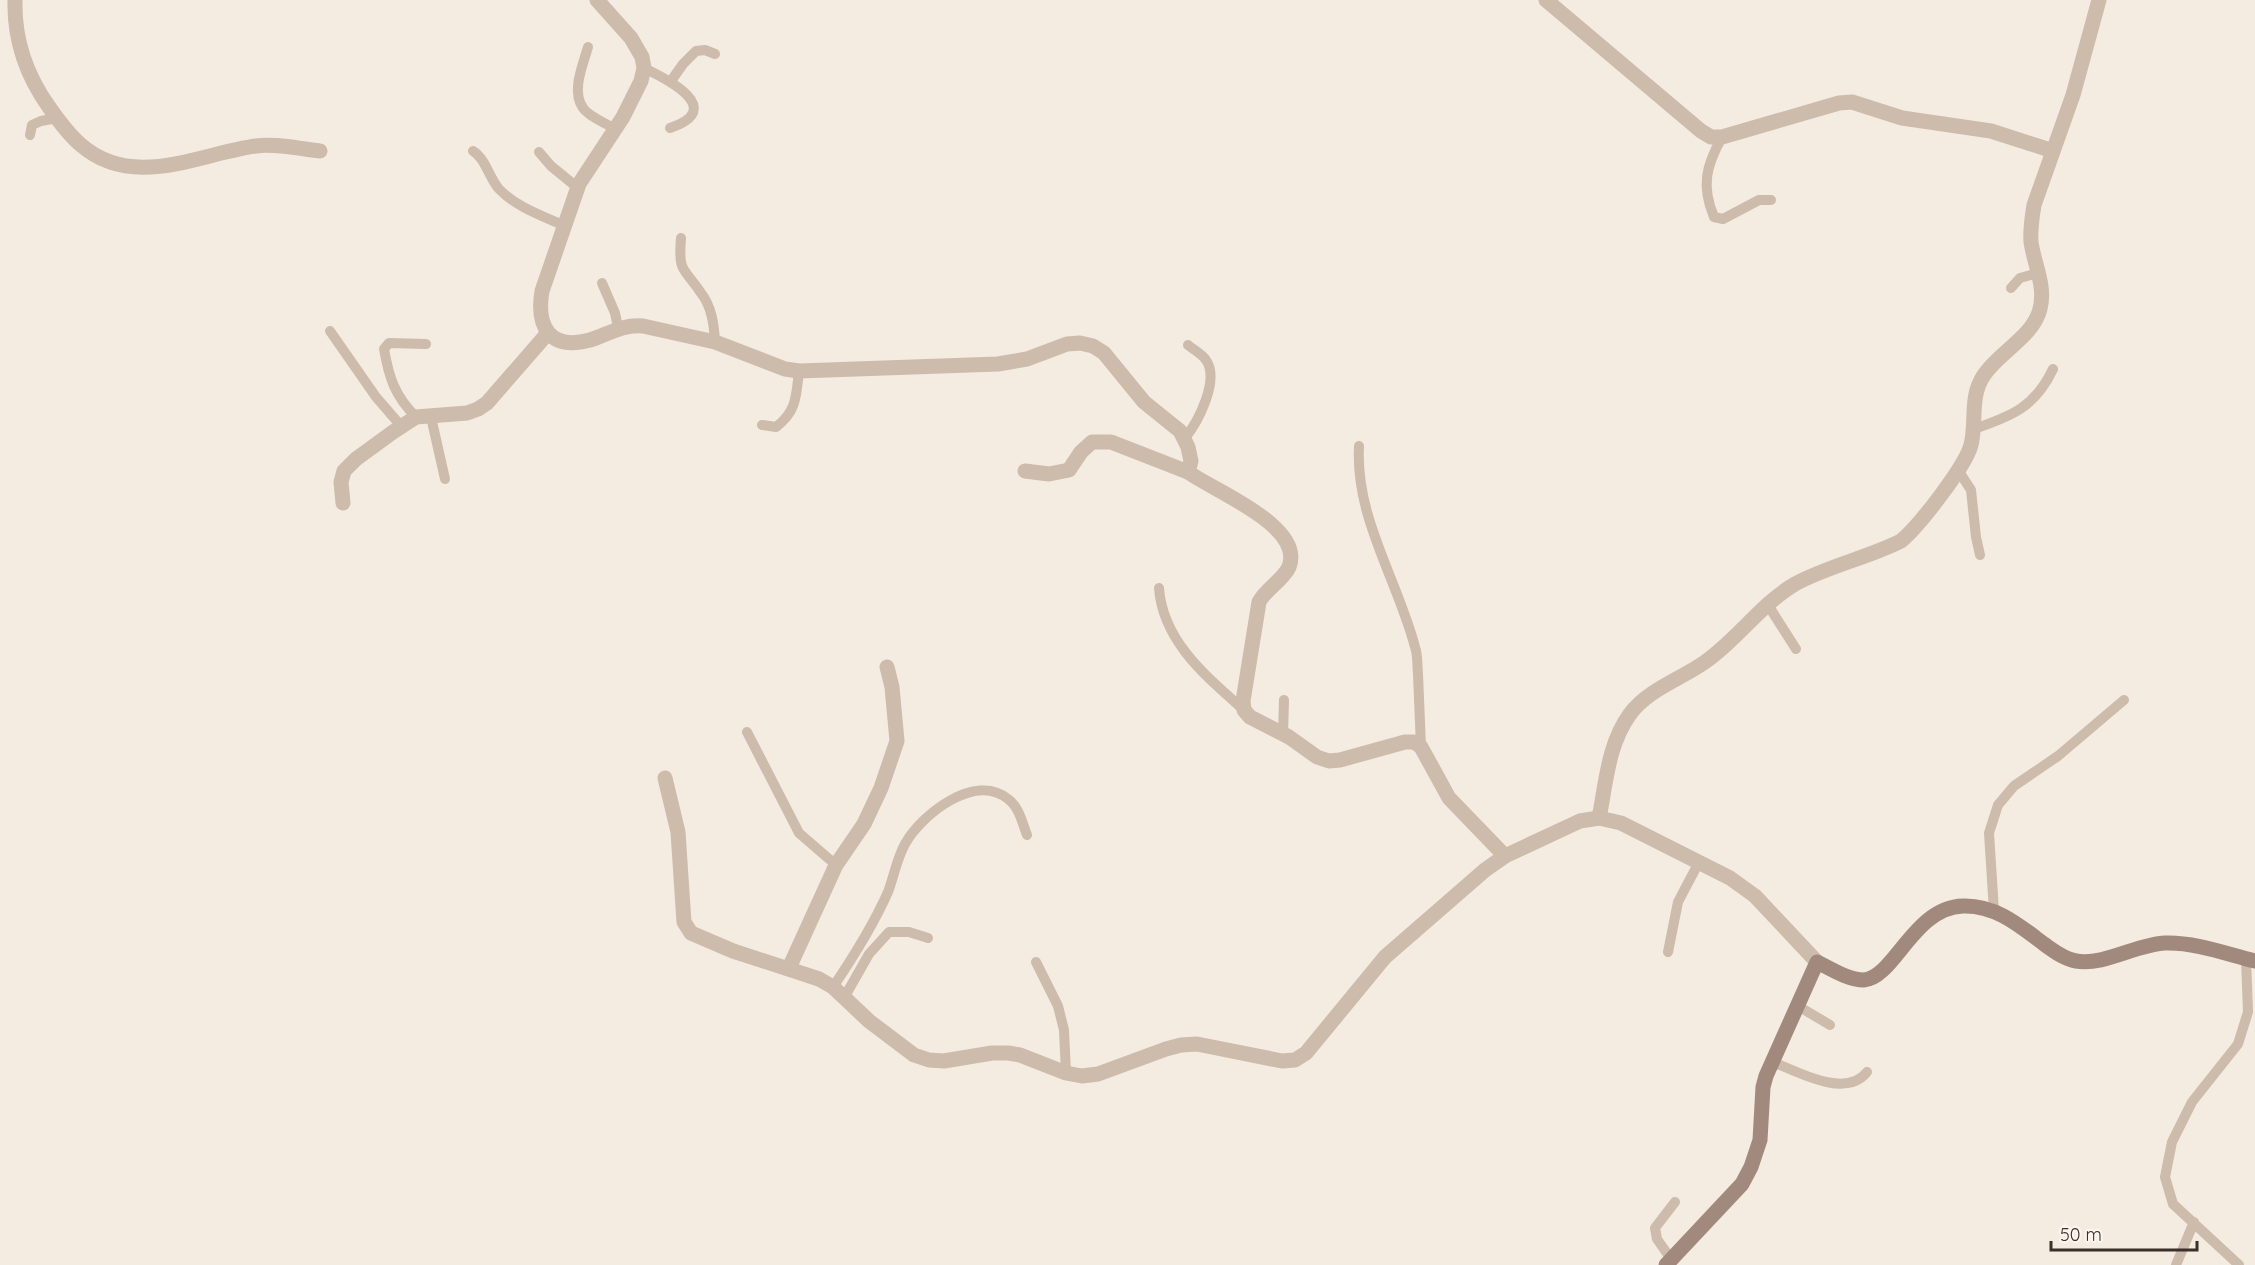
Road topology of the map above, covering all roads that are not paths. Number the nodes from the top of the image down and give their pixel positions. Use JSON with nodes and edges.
{"nodes":[{"id":1,"x":15,"y":0,"type":"edge"},
{"id":2,"x":597,"y":0,"type":"edge"},
{"id":3,"x":1546,"y":0,"type":"edge"},
{"id":4,"x":2099,"y":0,"type":"edge"},
{"id":5,"x":588,"y":47,"type":"dead end"},
{"id":6,"x":715,"y":54,"type":"dead end"},
{"id":7,"x":644,"y":68,"type":"junction"},
{"id":8,"x":671,"y":81,"type":"junction"},
{"id":9,"x":57,"y":118,"type":"junction"},
{"id":10,"x":670,"y":128,"type":"dead end"},
{"id":11,"x":615,"y":129,"type":"junction"},
{"id":12,"x":30,"y":135,"type":"dead end"},
{"id":13,"x":1722,"y":137,"type":"junction"},
{"id":14,"x":320,"y":151,"type":"dead end"},
{"id":15,"x":473,"y":151,"type":"dead end"},
{"id":16,"x":2053,"y":151,"type":"junction"},
{"id":17,"x":538,"y":152,"type":"dead end"},
{"id":18,"x":578,"y":188,"type":"junction"},
{"id":19,"x":1771,"y":200,"type":"dead end"},
{"id":20,"x":565,"y":226,"type":"junction"},
{"id":21,"x":681,"y":238,"type":"dead end"},
{"id":22,"x":2038,"y":273,"type":"junction"},
{"id":23,"x":602,"y":283,"type":"dead end"},
{"id":24,"x":2011,"y":288,"type":"dead end"},
{"id":25,"x":618,"y":327,"type":"junction"},
{"id":26,"x":330,"y":331,"type":"dead end"},
{"id":27,"x":547,"y":334,"type":"junction"},
{"id":28,"x":715,"y":342,"type":"junction"},
{"id":29,"x":426,"y":344,"type":"dead end"},
{"id":30,"x":1188,"y":345,"type":"dead end"},
{"id":31,"x":2053,"y":369,"type":"dead end"},
{"id":32,"x":799,"y":371,"type":"junction"},
{"id":33,"x":423,"y":417,"type":"junction"},
{"id":34,"x":762,"y":425,"type":"dead end"},
{"id":35,"x":402,"y":427,"type":"junction"},
{"id":36,"x":1974,"y":429,"type":"junction"},
{"id":37,"x":1185,"y":438,"type":"junction"},
{"id":38,"x":1359,"y":446,"type":"dead end"},
{"id":39,"x":1958,"y":470,"type":"junction"},
{"id":40,"x":1024,"y":471,"type":"dead end"},
{"id":41,"x":1188,"y":472,"type":"junction"},
{"id":42,"x":446,"y":479,"type":"dead end"},
{"id":43,"x":343,"y":503,"type":"dead end"},
{"id":44,"x":1980,"y":555,"type":"dead end"},
{"id":45,"x":1159,"y":588,"type":"dead end"},
{"id":46,"x":1768,"y":605,"type":"junction"},
{"id":47,"x":1796,"y":649,"type":"dead end"},
{"id":48,"x":887,"y":667,"type":"dead end"},
{"id":49,"x":1284,"y":700,"type":"dead end"},
{"id":50,"x":2124,"y":700,"type":"dead end"},
{"id":51,"x":1244,"y":710,"type":"junction"},
{"id":52,"x":747,"y":732,"type":"dead end"},
{"id":53,"x":1283,"y":734,"type":"junction"},
{"id":54,"x":1421,"y":747,"type":"junction"},
{"id":55,"x":665,"y":778,"type":"dead end"},
{"id":56,"x":1599,"y":818,"type":"junction"},
{"id":57,"x":1027,"y":835,"type":"dead end"},
{"id":58,"x":1505,"y":856,"type":"junction"},
{"id":59,"x":1699,"y":862,"type":"junction"},
{"id":60,"x":836,"y":864,"type":"junction"},
{"id":61,"x":1994,"y":911,"type":"junction"},
{"id":62,"x":928,"y":938,"type":"dead end"},
{"id":63,"x":1668,"y":952,"type":"dead end"},
{"id":64,"x":2250,"y":960,"type":"edge"},
{"id":65,"x":1036,"y":962,"type":"dead end"},
{"id":66,"x":1817,"y":962,"type":"junction"},
{"id":67,"x":789,"y":968,"type":"junction"},
{"id":68,"x":833,"y":987,"type":"junction"},
{"id":69,"x":844,"y":998,"type":"junction"},
{"id":70,"x":1798,"y":1006,"type":"junction"},
{"id":71,"x":1830,"y":1025,"type":"dead end"},
{"id":72,"x":1773,"y":1062,"type":"junction"},
{"id":73,"x":1867,"y":1072,"type":"dead end"},
{"id":74,"x":1066,"y":1073,"type":"junction"},
{"id":75,"x":1675,"y":1202,"type":"dead end"},
{"id":76,"x":2194,"y":1222,"type":"junction"},
{"id":77,"x":1669,"y":1262,"type":"edge"},
{"id":78,"x":2176,"y":1265,"type":"edge"},
{"id":79,"x":2239,"y":1265,"type":"edge"}],
"edges":[{"from":1,"to":9,"type":"street"},
{"from":2,"to":7,"type":"street"},
{"from":3,"to":13,"type":"street"},
{"from":4,"to":16,"type":"street"},
{"from":5,"to":11,"type":"lane"},
{"from":6,"to":8,"type":"lane"},
{"from":7,"to":8,"type":"lane"},
{"from":7,"to":11,"type":"street"},
{"from":8,"to":10,"type":"lane"},
{"from":9,"to":12,"type":"lane"},
{"from":9,"to":14,"type":"street"},
{"from":11,"to":18,"type":"street"},
{"from":13,"to":16,"type":"street"},
{"from":13,"to":19,"type":"lane"},
{"from":15,"to":20,"type":"lane"},
{"from":16,"to":22,"type":"street"},
{"from":17,"to":18,"type":"lane"},
{"from":18,"to":20,"type":"street"},
{"from":20,"to":27,"type":"street"},
{"from":21,"to":28,"type":"lane"},
{"from":22,"to":24,"type":"lane"},
{"from":22,"to":36,"type":"street"},
{"from":23,"to":25,"type":"lane"},
{"from":25,"to":27,"type":"street"},
{"from":25,"to":28,"type":"street"},
{"from":26,"to":35,"type":"lane"},
{"from":27,"to":33,"type":"street"},
{"from":28,"to":32,"type":"street"},
{"from":29,"to":33,"type":"lane"},
{"from":30,"to":37,"type":"lane"},
{"from":31,"to":36,"type":"lane"},
{"from":32,"to":34,"type":"lane"},
{"from":32,"to":37,"type":"street"},
{"from":33,"to":35,"type":"street"},
{"from":33,"to":42,"type":"lane"},
{"from":35,"to":43,"type":"street"},
{"from":36,"to":39,"type":"street"},
{"from":37,"to":41,"type":"street"},
{"from":38,"to":54,"type":"lane"},
{"from":39,"to":44,"type":"lane"},
{"from":39,"to":46,"type":"street"},
{"from":40,"to":41,"type":"street"},
{"from":41,"to":51,"type":"street"},
{"from":45,"to":51,"type":"lane"},
{"from":46,"to":47,"type":"lane"},
{"from":46,"to":56,"type":"street"},
{"from":48,"to":60,"type":"street"},
{"from":49,"to":53,"type":"lane"},
{"from":50,"to":61,"type":"lane"},
{"from":51,"to":53,"type":"street"},
{"from":52,"to":60,"type":"lane"},
{"from":53,"to":54,"type":"street"},
{"from":54,"to":58,"type":"street"},
{"from":55,"to":67,"type":"street"},
{"from":56,"to":58,"type":"street"},
{"from":56,"to":59,"type":"street"},
{"from":57,"to":68,"type":"lane"},
{"from":58,"to":74,"type":"street"},
{"from":59,"to":63,"type":"lane"},
{"from":59,"to":66,"type":"street"},
{"from":60,"to":67,"type":"street"},
{"from":61,"to":64,"type":"street"},
{"from":61,"to":66,"type":"street"},
{"from":62,"to":69,"type":"lane"},
{"from":64,"to":76,"type":"lane"},
{"from":65,"to":74,"type":"lane"},
{"from":66,"to":70,"type":"street"},
{"from":67,"to":68,"type":"street"},
{"from":68,"to":69,"type":"street"},
{"from":69,"to":74,"type":"street"},
{"from":70,"to":71,"type":"lane"},
{"from":70,"to":72,"type":"street"},
{"from":72,"to":73,"type":"lane"},
{"from":72,"to":77,"type":"street"},
{"from":75,"to":77,"type":"lane"},
{"from":76,"to":78,"type":"lane"},
{"from":76,"to":79,"type":"lane"}]}
